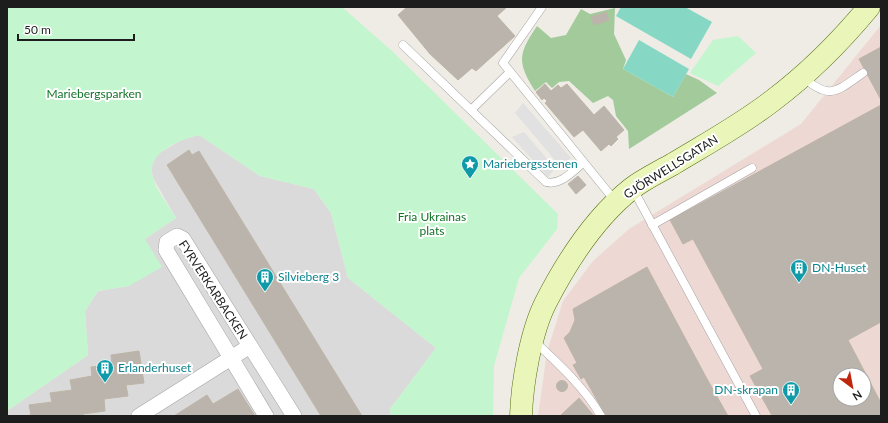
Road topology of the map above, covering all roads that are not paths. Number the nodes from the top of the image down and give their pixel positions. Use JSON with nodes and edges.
{"nodes":[{"id":1,"x":542,"y":7,"type":"edge"},
{"id":2,"x":870,"y":7,"type":"edge"},
{"id":3,"x":403,"y":45,"type":"dead end"},
{"id":4,"x":510,"y":72,"type":"junction"},
{"id":5,"x":863,"y":73,"type":"dead end"},
{"id":6,"x":803,"y":77,"type":"junction"},
{"id":7,"x":471,"y":110,"type":"junction"},
{"id":8,"x":583,"y":163,"type":"junction"},
{"id":9,"x":752,"y":168,"type":"dead end"},
{"id":10,"x":632,"y":188,"type":"junction"},
{"id":11,"x":616,"y":202,"type":"junction"},
{"id":12,"x":652,"y":225,"type":"junction"},
{"id":13,"x":534,"y":341,"type":"junction"},
{"id":14,"x":250,"y":346,"type":"junction"},
{"id":15,"x":231,"y":359,"type":"junction"},
{"id":16,"x":139,"y":416,"type":"edge"},
{"id":17,"x":266,"y":416,"type":"edge"},
{"id":18,"x":294,"y":416,"type":"edge"},
{"id":19,"x":521,"y":416,"type":"edge"},
{"id":20,"x":601,"y":416,"type":"edge"},
{"id":21,"x":756,"y":416,"type":"edge"}],
"edges":[{"from":1,"to":4,"type":"lane"},
{"from":2,"to":6,"type":"street","name":"GJÖRWELLSGATAN"},
{"from":3,"to":7,"type":"lane"},
{"from":4,"to":7,"type":"lane"},
{"from":4,"to":8,"type":"lane"},
{"from":5,"to":6,"type":"lane"},
{"from":6,"to":10,"type":"street","name":"GJÖRWELLSGATAN"},
{"from":7,"to":8,"type":"lane"},
{"from":8,"to":11,"type":"lane"},
{"from":9,"to":12,"type":"lane"},
{"from":10,"to":11,"type":"street","name":"GJÖRWELLSGATAN"},
{"from":10,"to":12,"type":"lane"},
{"from":11,"to":13,"type":"street","name":"GJÖRWELLSGATAN"},
{"from":12,"to":21,"type":"lane"},
{"from":13,"to":19,"type":"street","name":"GJÖRWELLSGATAN"},
{"from":13,"to":20,"type":"lane"},
{"from":14,"to":15,"type":"street","name":"FYRVERKARBACKEN"},
{"from":14,"to":15,"type":"street","name":"FYRVERKARBACKEN"},
{"from":14,"to":18,"type":"street","name":"FYRVERKARBACKEN"},
{"from":15,"to":16,"type":"street","name":"FYRVERKARBACKEN"},
{"from":15,"to":17,"type":"street","name":"FYRVERKARBACKEN"}]}
